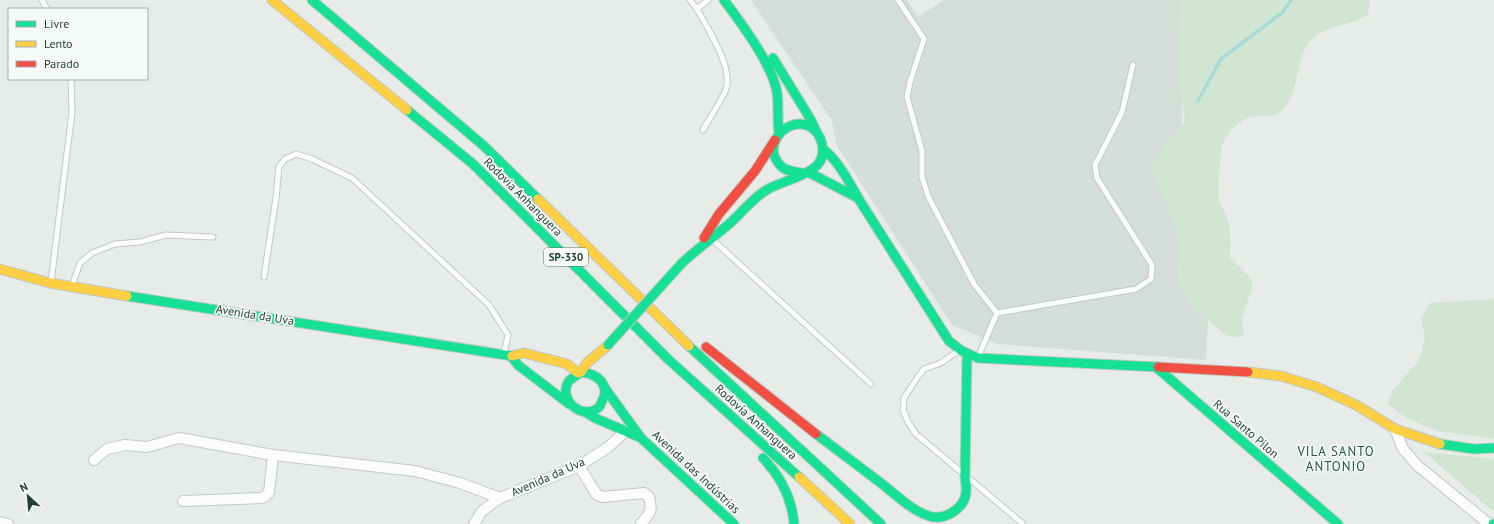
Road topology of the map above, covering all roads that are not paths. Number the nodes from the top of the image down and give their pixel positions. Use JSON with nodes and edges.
{"nodes":[{"id":1,"x":272,"y":0,"type":"edge"},
{"id":2,"x":312,"y":0,"type":"edge"},
{"id":3,"x":690,"y":0,"type":"edge"},
{"id":4,"x":708,"y":0,"type":"edge"},
{"id":5,"x":724,"y":0,"type":"edge"},
{"id":6,"x":898,"y":0,"type":"edge"},
{"id":7,"x":697,"y":9,"type":"junction"},
{"id":8,"x":748,"y":33,"type":"junction"},
{"id":9,"x":1133,"y":65,"type":"dead end"},
{"id":10,"x":71,"y":80,"type":"edge"},
{"id":11,"x":703,"y":130,"type":"dead end"},
{"id":12,"x":816,"y":131,"type":"junction"},
{"id":13,"x":777,"y":136,"type":"junction"},
{"id":14,"x":823,"y":149,"type":"junction"},
{"id":15,"x":805,"y":173,"type":"junction"},
{"id":16,"x":858,"y":198,"type":"junction"},
{"id":17,"x":213,"y":237,"type":"dead end"},
{"id":18,"x":711,"y":238,"type":"junction"},
{"id":19,"x":695,"y":250,"type":"junction"},
{"id":20,"x":0,"y":269,"type":"edge"},
{"id":21,"x":264,"y":277,"type":"dead end"},
{"id":22,"x":50,"y":283,"type":"junction"},
{"id":23,"x":72,"y":287,"type":"junction"},
{"id":24,"x":997,"y":313,"type":"junction"},
{"id":25,"x":676,"y":334,"type":"junction"},
{"id":26,"x":607,"y":346,"type":"junction"},
{"id":27,"x":963,"y":352,"type":"junction"},
{"id":28,"x":507,"y":355,"type":"junction"},
{"id":29,"x":978,"y":358,"type":"junction"},
{"id":30,"x":669,"y":360,"type":"junction"},
{"id":31,"x":1156,"y":367,"type":"junction"},
{"id":32,"x":598,"y":369,"type":"junction"},
{"id":33,"x":1205,"y":369,"type":"junction"},
{"id":34,"x":579,"y":373,"type":"junction"},
{"id":35,"x":1194,"y":377,"type":"dead end"},
{"id":36,"x":872,"y":384,"type":"dead end"},
{"id":37,"x":604,"y":387,"type":"junction"},
{"id":38,"x":1192,"y":388,"type":"dead end"},
{"id":39,"x":1194,"y":400,"type":"junction"},
{"id":40,"x":569,"y":404,"type":"junction"},
{"id":41,"x":585,"y":412,"type":"junction"},
{"id":42,"x":1395,"y":429,"type":"junction"},
{"id":43,"x":626,"y":431,"type":"junction"},
{"id":44,"x":641,"y":438,"type":"junction"},
{"id":45,"x":1494,"y":448,"type":"edge"},
{"id":46,"x":1474,"y":449,"type":"junction"},
{"id":47,"x":1494,"y":454,"type":"edge"},
{"id":48,"x":273,"y":455,"type":"junction"},
{"id":49,"x":94,"y":460,"type":"dead end"},
{"id":50,"x":579,"y":466,"type":"junction"},
{"id":51,"x":965,"y":475,"type":"junction"},
{"id":52,"x":500,"y":498,"type":"junction"},
{"id":53,"x":183,"y":501,"type":"dead end"},
{"id":54,"x":0,"y":522,"type":"edge"},
{"id":55,"x":1022,"y":523,"type":"edge"},
{"id":56,"x":8,"y":524,"type":"edge"},
{"id":57,"x":474,"y":524,"type":"edge"},
{"id":58,"x":640,"y":524,"type":"edge"},
{"id":59,"x":734,"y":524,"type":"edge"},
{"id":60,"x":794,"y":524,"type":"edge"},
{"id":61,"x":850,"y":524,"type":"edge"},
{"id":62,"x":881,"y":524,"type":"edge"},
{"id":63,"x":1338,"y":524,"type":"edge"},
{"id":64,"x":1489,"y":524,"type":"edge"}],
"edges":[{"from":1,"to":30,"type":"main road","name":"Rodovia Anhanguera","number":"SP-330"},
{"from":2,"to":25,"type":"main road","name":"Rodovia Anhanguera","number":"SP-330"},
{"from":3,"to":7,"type":"lane"},
{"from":4,"to":7,"type":"lane"},
{"from":5,"to":8,"type":"main road"},
{"from":6,"to":24,"type":"lane"},
{"from":7,"to":11,"type":"lane"},
{"from":8,"to":12,"type":"main road"},
{"from":8,"to":13,"type":"main road"},
{"from":9,"to":24,"type":"lane"},
{"from":10,"to":22,"type":"lane"},
{"from":12,"to":13,"type":"main road"},
{"from":12,"to":14,"type":"main road"},
{"from":13,"to":15,"type":"main road"},
{"from":13,"to":19,"type":"main road"},
{"from":14,"to":15,"type":"main road"},
{"from":14,"to":16,"type":"main road"},
{"from":15,"to":16,"type":"main road"},
{"from":15,"to":18,"type":"main road"},
{"from":16,"to":27,"type":"main road"},
{"from":17,"to":23,"type":"lane"},
{"from":18,"to":19,"type":"main road"},
{"from":18,"to":36,"type":"lane"},
{"from":19,"to":26,"type":"main road","bridge":true},
{"from":20,"to":22,"type":"main road","name":"Avenida da Uva"},
{"from":21,"to":28,"type":"lane"},
{"from":22,"to":23,"type":"main road","name":"Avenida da Uva"},
{"from":23,"to":28,"type":"main road","name":"Avenida da Uva"},
{"from":24,"to":29,"type":"lane"},
{"from":25,"to":51,"type":"main road"},
{"from":25,"to":62,"type":"main road","name":"Rodovia Anhanguera","number":"SP-330"},
{"from":26,"to":32,"type":"main road"},
{"from":26,"to":34,"type":"main road"},
{"from":27,"to":29,"type":"main road"},
{"from":27,"to":51,"type":"main road"},
{"from":27,"to":51,"type":"lane"},
{"from":28,"to":34,"type":"main road","name":"Avenida da Uva"},
{"from":28,"to":40,"type":"main road"},
{"from":29,"to":31,"type":"main road"},
{"from":30,"to":60,"type":"main road"},
{"from":30,"to":61,"type":"main road","name":"Rodovia Anhanguera","number":"SP-330"},
{"from":31,"to":33,"type":"main road"},
{"from":31,"to":39,"type":"main road","name":"Rua Santo Pilon"},
{"from":32,"to":34,"type":"main road"},
{"from":32,"to":37,"type":"main road"},
{"from":33,"to":35,"type":"main road"},
{"from":33,"to":42,"type":"main road"},
{"from":34,"to":40,"type":"main road"},
{"from":37,"to":41,"type":"main road"},
{"from":37,"to":44,"type":"main road","name":"Avenida das Indústrias"},
{"from":38,"to":39,"type":"main road"},
{"from":39,"to":63,"type":"main road","name":"Rua Santo Pilon"},
{"from":40,"to":41,"type":"main road"},
{"from":41,"to":43,"type":"main road","name":"Avenida das Indústrias"},
{"from":42,"to":46,"type":"main road"},
{"from":42,"to":64,"type":"street"},
{"from":43,"to":44,"type":"main road","name":"Avenida das Indústrias"},
{"from":43,"to":50,"type":"street","name":"Avenida da Uva"},
{"from":44,"to":59,"type":"main road","name":"Avenida das Indústrias"},
{"from":45,"to":46,"type":"main road"},
{"from":46,"to":47,"type":"main road"},
{"from":48,"to":49,"type":"street"},
{"from":48,"to":52,"type":"street"},
{"from":48,"to":53,"type":"street"},
{"from":50,"to":52,"type":"street","name":"Avenida da Uva"},
{"from":50,"to":58,"type":"street"},
{"from":51,"to":55,"type":"lane"},
{"from":52,"to":57,"type":"street","name":"Avenida da Uva"},
{"from":54,"to":56,"type":"street"}]}
